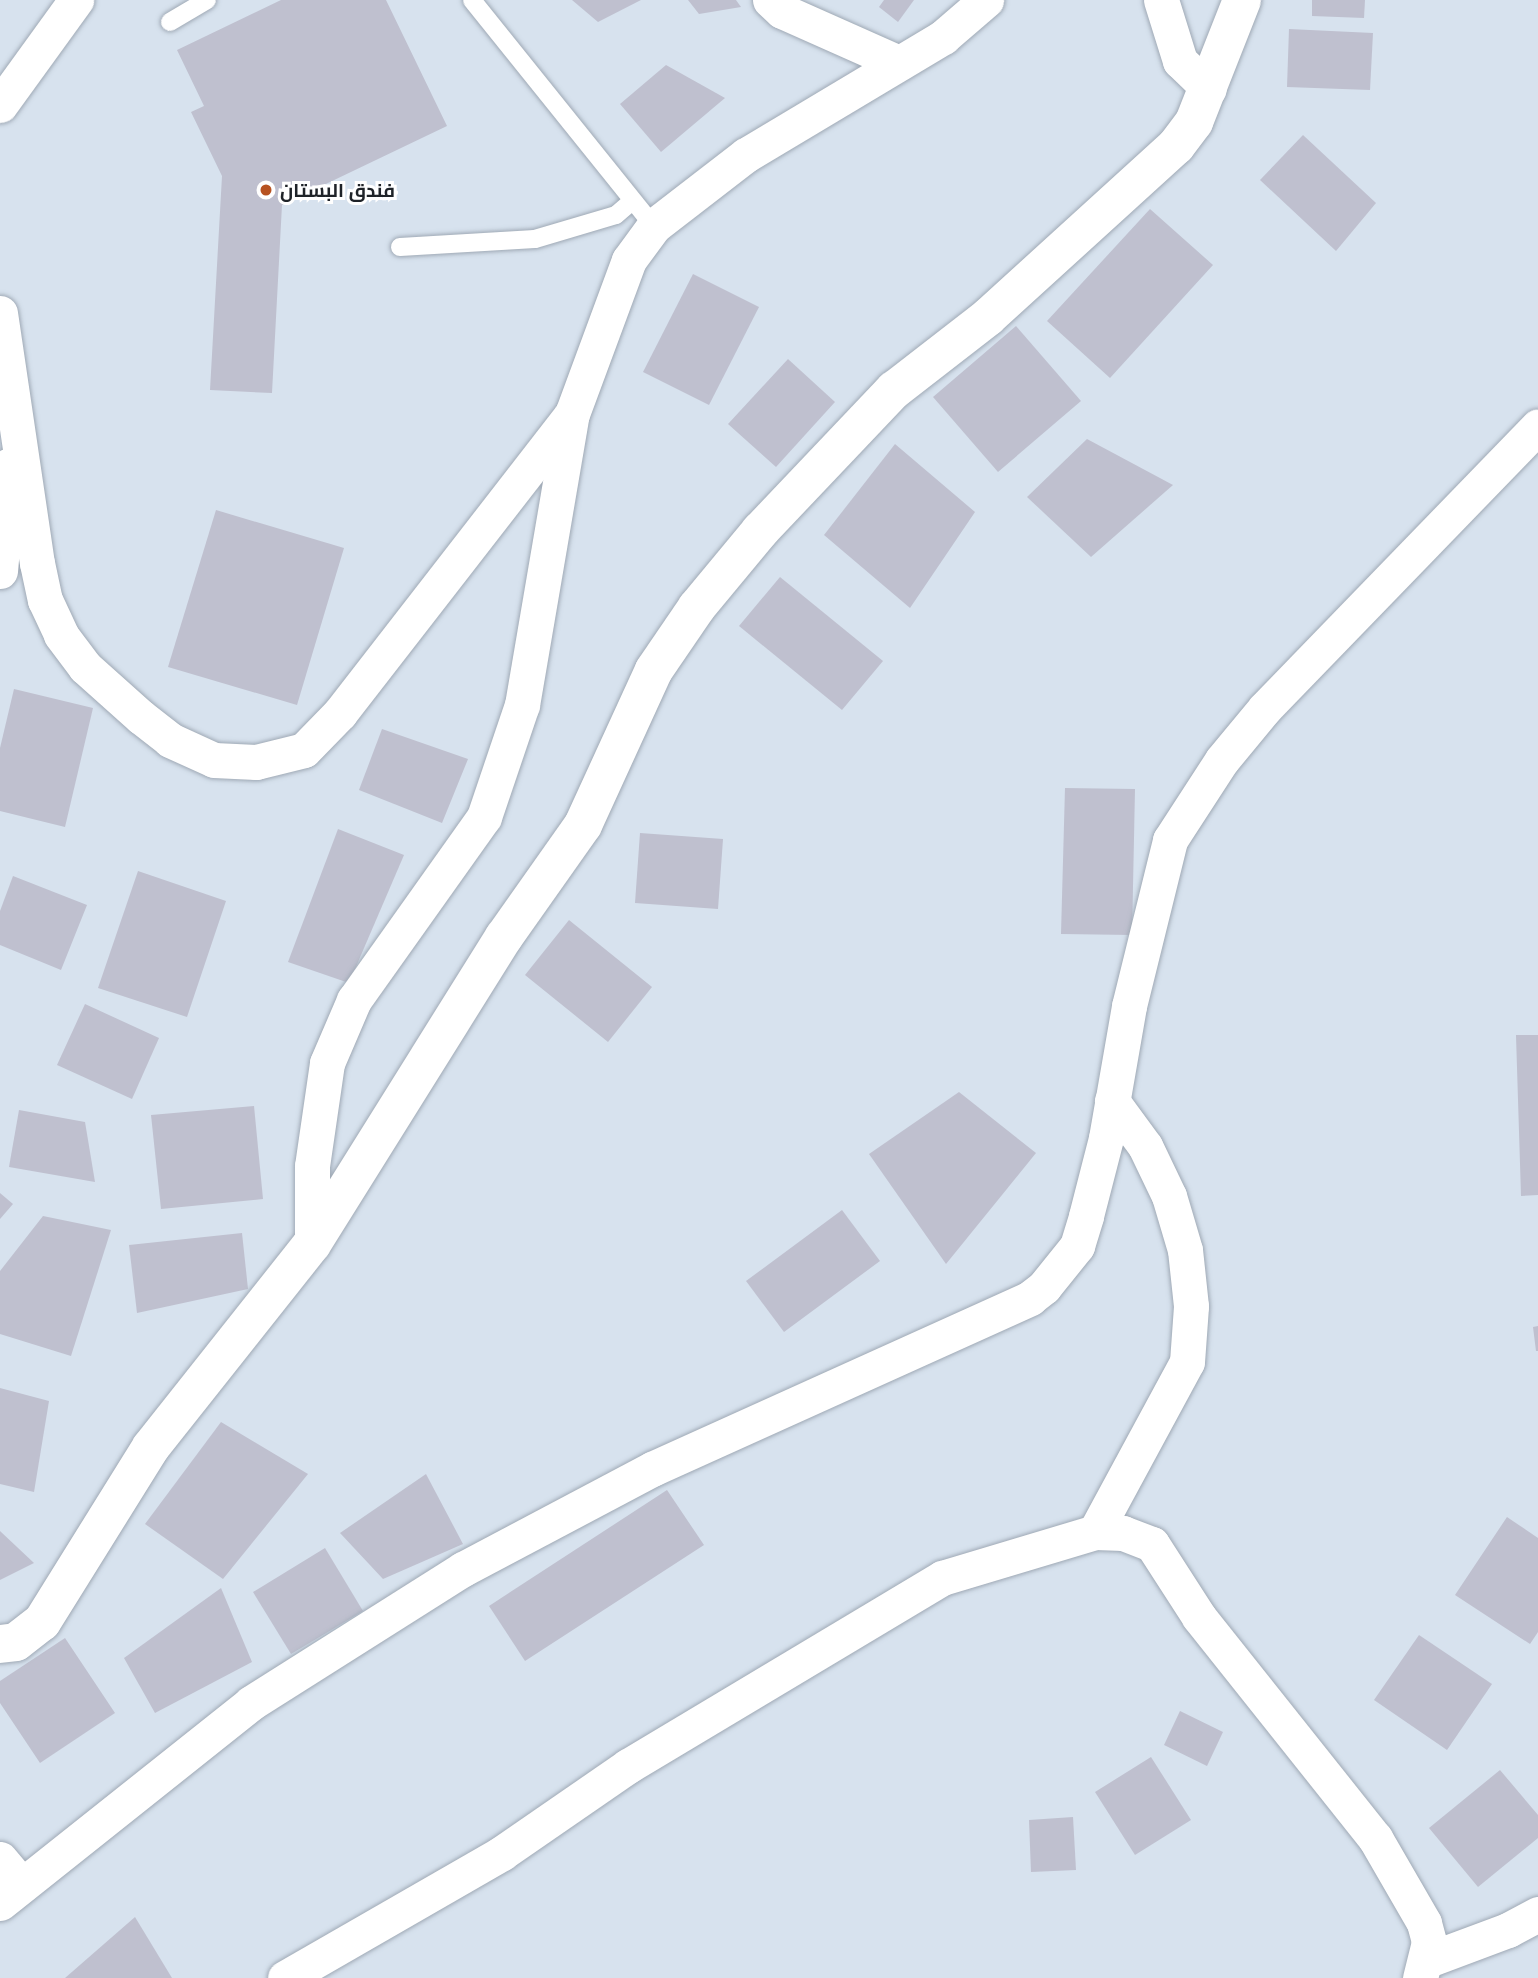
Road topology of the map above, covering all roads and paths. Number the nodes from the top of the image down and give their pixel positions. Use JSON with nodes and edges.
{"nodes":[{"id":1,"x":76,"y":0,"type":"edge"},
{"id":2,"x":207,"y":0,"type":"edge"},
{"id":3,"x":472,"y":0,"type":"edge"},
{"id":4,"x":771,"y":0,"type":"edge"},
{"id":5,"x":986,"y":0,"type":"edge"},
{"id":6,"x":1161,"y":0,"type":"edge"},
{"id":7,"x":1242,"y":0,"type":"edge"},
{"id":8,"x":170,"y":22,"type":"dead end"},
{"id":9,"x":899,"y":63,"type":"junction"},
{"id":10,"x":1209,"y":89,"type":"junction"},
{"id":11,"x":0,"y":105,"type":"edge"},
{"id":12,"x":643,"y":213,"type":"junction"},
{"id":13,"x":400,"y":247,"type":"dead end"},
{"id":14,"x":0,"y":313,"type":"edge"},
{"id":15,"x":13,"y":396,"type":"junction"},
{"id":16,"x":572,"y":414,"type":"junction"},
{"id":17,"x":1538,"y":426,"type":"edge"},
{"id":18,"x":0,"y":571,"type":"edge"},
{"id":19,"x":1112,"y":1101,"type":"junction"},
{"id":20,"x":312,"y":1244,"type":"junction"},
{"id":21,"x":1096,"y":1532,"type":"junction"},
{"id":22,"x":0,"y":1644,"type":"edge"},
{"id":23,"x":0,"y":1859,"type":"edge"},
{"id":24,"x":11,"y":1894,"type":"edge"},
{"id":25,"x":1538,"y":1914,"type":"edge"},
{"id":26,"x":1422,"y":1970,"type":"edge"},
{"id":27,"x":285,"y":1978,"type":"edge"}],
"edges":[{"from":1,"to":11,"type":"street"},
{"from":2,"to":8,"type":"lane"},
{"from":3,"to":12,"type":"lane"},
{"from":4,"to":9,"type":"street"},
{"from":5,"to":9,"type":"street"},
{"from":6,"to":10,"type":"street"},
{"from":7,"to":10,"type":"street"},
{"from":9,"to":12,"type":"street"},
{"from":10,"to":20,"type":"street"},
{"from":12,"to":13,"type":"lane"},
{"from":12,"to":16,"type":"street"},
{"from":14,"to":15,"type":"street"},
{"from":15,"to":16,"type":"street"},
{"from":15,"to":18,"type":"street"},
{"from":16,"to":20,"type":"street"},
{"from":17,"to":19,"type":"street"},
{"from":19,"to":21,"type":"street"},
{"from":19,"to":24,"type":"street"},
{"from":20,"to":22,"type":"street"},
{"from":21,"to":26,"type":"street"},
{"from":21,"to":27,"type":"street"},
{"from":23,"to":24,"type":"street"},
{"from":25,"to":26,"type":"street"}]}
